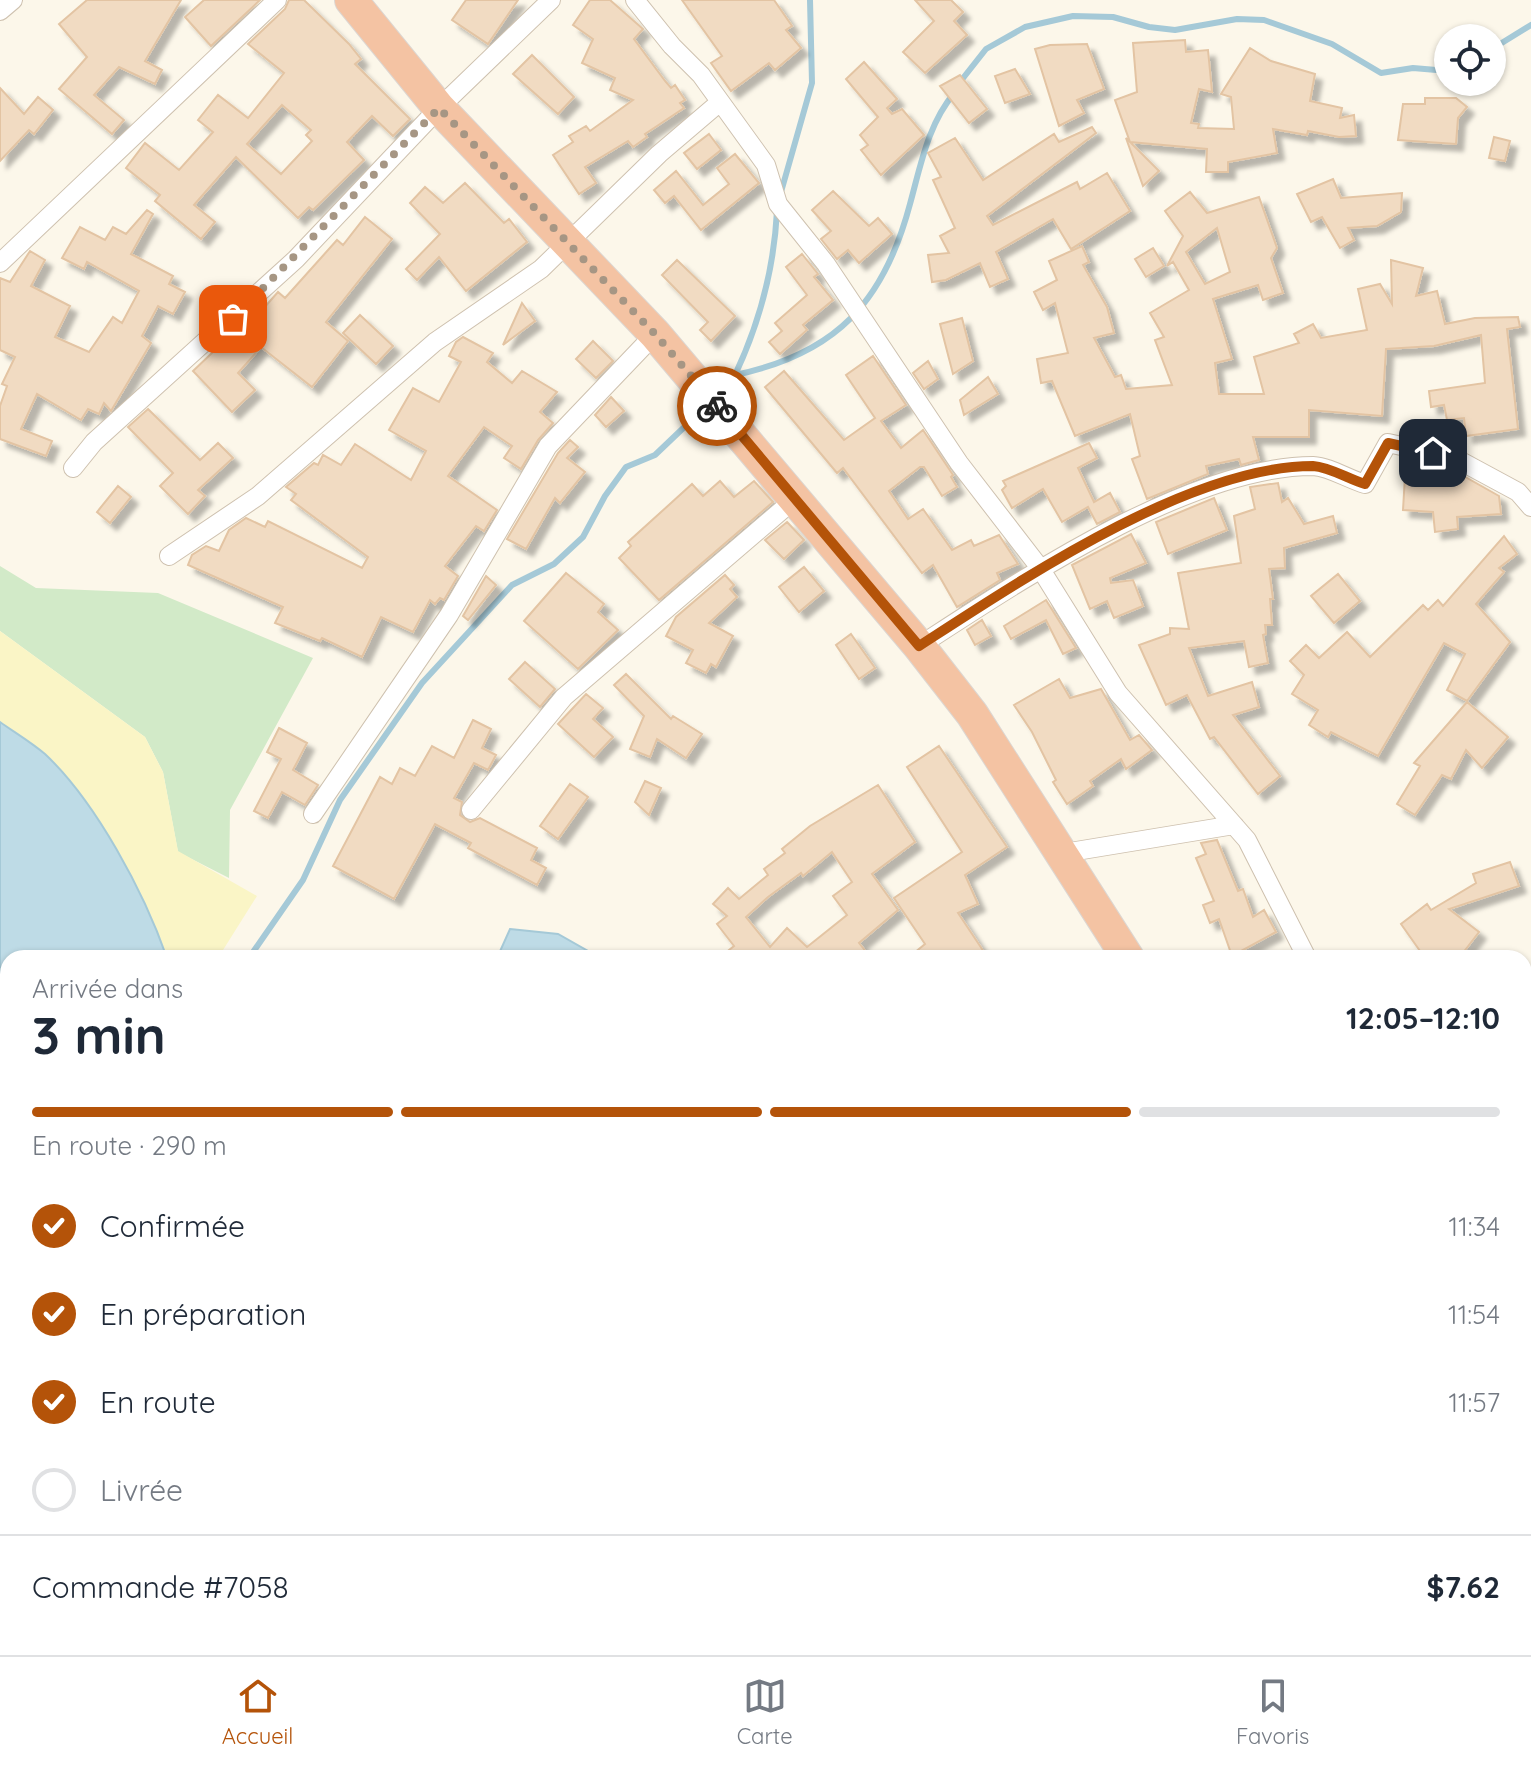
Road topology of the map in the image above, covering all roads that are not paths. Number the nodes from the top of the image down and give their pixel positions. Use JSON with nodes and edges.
{"nodes":[{"id":1,"x":13,"y":0,"type":"edge"},
{"id":2,"x":277,"y":0,"type":"edge"},
{"id":3,"x":351,"y":0,"type":"edge"},
{"id":4,"x":551,"y":0,"type":"edge"},
{"id":5,"x":635,"y":0,"type":"edge"},
{"id":6,"x":0,"y":11,"type":"edge"},
{"id":7,"x":720,"y":102,"type":"junction"},
{"id":8,"x":439,"y":108,"type":"junction"},
{"id":9,"x":568,"y":242,"type":"junction"},
{"id":10,"x":0,"y":263,"type":"edge"},
{"id":11,"x":655,"y":334,"type":"junction"},
{"id":12,"x":73,"y":468,"type":"dead end"},
{"id":13,"x":796,"y":498,"type":"junction"},
{"id":14,"x":1531,"y":507,"type":"edge"},
{"id":15,"x":169,"y":556,"type":"dead end"},
{"id":16,"x":1040,"y":568,"type":"junction"},
{"id":17,"x":919,"y":646,"type":"junction"},
{"id":18,"x":471,"y":810,"type":"dead end"},
{"id":19,"x":313,"y":814,"type":"dead end"},
{"id":20,"x":1234,"y":825,"type":"junction"},
{"id":21,"x":1064,"y":853,"type":"junction"},
{"id":22,"x":1123,"y":950,"type":"edge"},
{"id":23,"x":1303,"y":950,"type":"edge"}],
"edges":[{"from":1,"to":6,"type":"street"},
{"from":2,"to":10,"type":"street"},
{"from":3,"to":8,"type":"highway"},
{"from":4,"to":8,"type":"street"},
{"from":5,"to":7,"type":"street"},
{"from":7,"to":9,"type":"street"},
{"from":7,"to":16,"type":"street"},
{"from":8,"to":9,"type":"highway"},
{"from":8,"to":12,"type":"street"},
{"from":9,"to":11,"type":"highway"},
{"from":9,"to":15,"type":"street"},
{"from":11,"to":13,"type":"highway"},
{"from":11,"to":19,"type":"street"},
{"from":13,"to":17,"type":"highway"},
{"from":13,"to":18,"type":"street"},
{"from":14,"to":16,"type":"street"},
{"from":16,"to":17,"type":"street"},
{"from":16,"to":20,"type":"street"},
{"from":17,"to":21,"type":"highway"},
{"from":20,"to":21,"type":"street"},
{"from":20,"to":23,"type":"street"},
{"from":21,"to":22,"type":"highway"}]}
